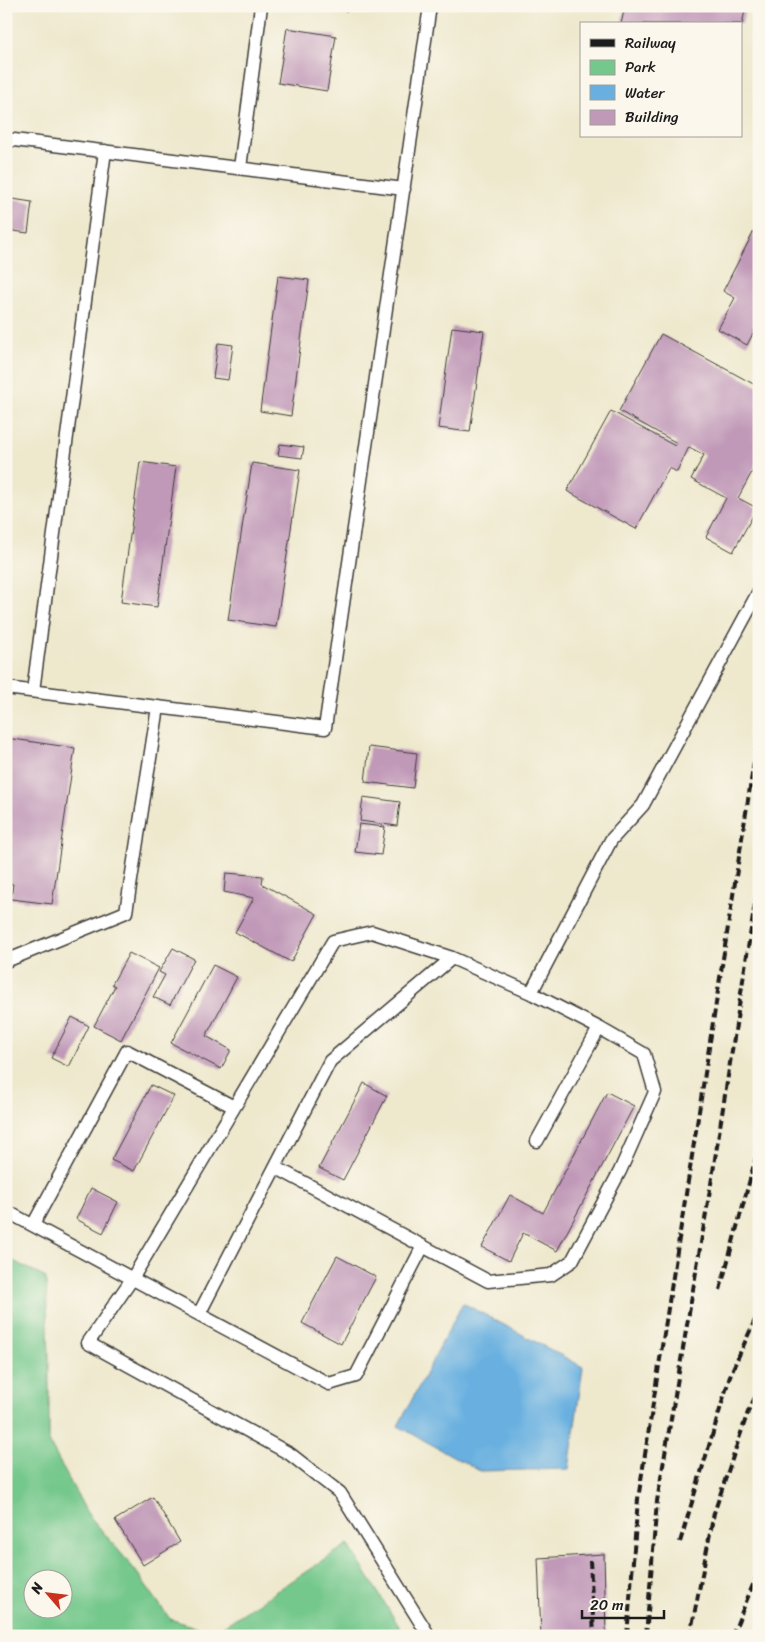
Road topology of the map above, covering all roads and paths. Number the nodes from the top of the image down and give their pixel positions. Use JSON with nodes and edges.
{"nodes":[{"id":1,"x":261,"y":6,"type":"edge"},
{"id":2,"x":430,"y":6,"type":"edge"},
{"id":3,"x":6,"y":139,"type":"edge"},
{"id":4,"x":105,"y":151,"type":"junction"},
{"id":5,"x":240,"y":168,"type":"junction"},
{"id":6,"x":404,"y":189,"type":"junction"},
{"id":7,"x":759,"y":591,"type":"edge"},
{"id":8,"x":6,"y":688,"type":"edge"},
{"id":9,"x":33,"y":691,"type":"junction"},
{"id":10,"x":158,"y":706,"type":"junction"},
{"id":11,"x":452,"y":958,"type":"junction"},
{"id":12,"x":6,"y":961,"type":"edge"},
{"id":13,"x":531,"y":993,"type":"junction"},
{"id":14,"x":600,"y":1028,"type":"junction"},
{"id":15,"x":234,"y":1107,"type":"junction"},
{"id":16,"x":537,"y":1141,"type":"dead end"},
{"id":17,"x":275,"y":1167,"type":"junction"},
{"id":18,"x":6,"y":1210,"type":"edge"},
{"id":19,"x":34,"y":1225,"type":"junction"},
{"id":20,"x":423,"y":1246,"type":"junction"},
{"id":21,"x":132,"y":1279,"type":"junction"},
{"id":22,"x":199,"y":1314,"type":"junction"},
{"id":23,"x":430,"y":1636,"type":"edge"}],
"edges":[{"from":1,"to":5,"type":"lane"},
{"from":2,"to":6,"type":"lane"},
{"from":3,"to":4,"type":"lane"},
{"from":4,"to":5,"type":"lane"},
{"from":4,"to":9,"type":"lane"},
{"from":5,"to":6,"type":"lane"},
{"from":6,"to":10,"type":"lane"},
{"from":7,"to":13,"type":"lane"},
{"from":8,"to":9,"type":"lane"},
{"from":9,"to":10,"type":"lane"},
{"from":10,"to":12,"type":"lane"},
{"from":11,"to":13,"type":"lane"},
{"from":11,"to":15,"type":"lane"},
{"from":11,"to":17,"type":"lane"},
{"from":13,"to":14,"type":"lane"},
{"from":14,"to":16,"type":"lane"},
{"from":14,"to":20,"type":"lane"},
{"from":15,"to":19,"type":"lane"},
{"from":15,"to":21,"type":"lane"},
{"from":17,"to":20,"type":"lane"},
{"from":17,"to":22,"type":"lane"},
{"from":18,"to":19,"type":"lane"},
{"from":19,"to":21,"type":"lane"},
{"from":20,"to":22,"type":"lane"},
{"from":21,"to":22,"type":"lane"},
{"from":21,"to":23,"type":"lane"}]}
